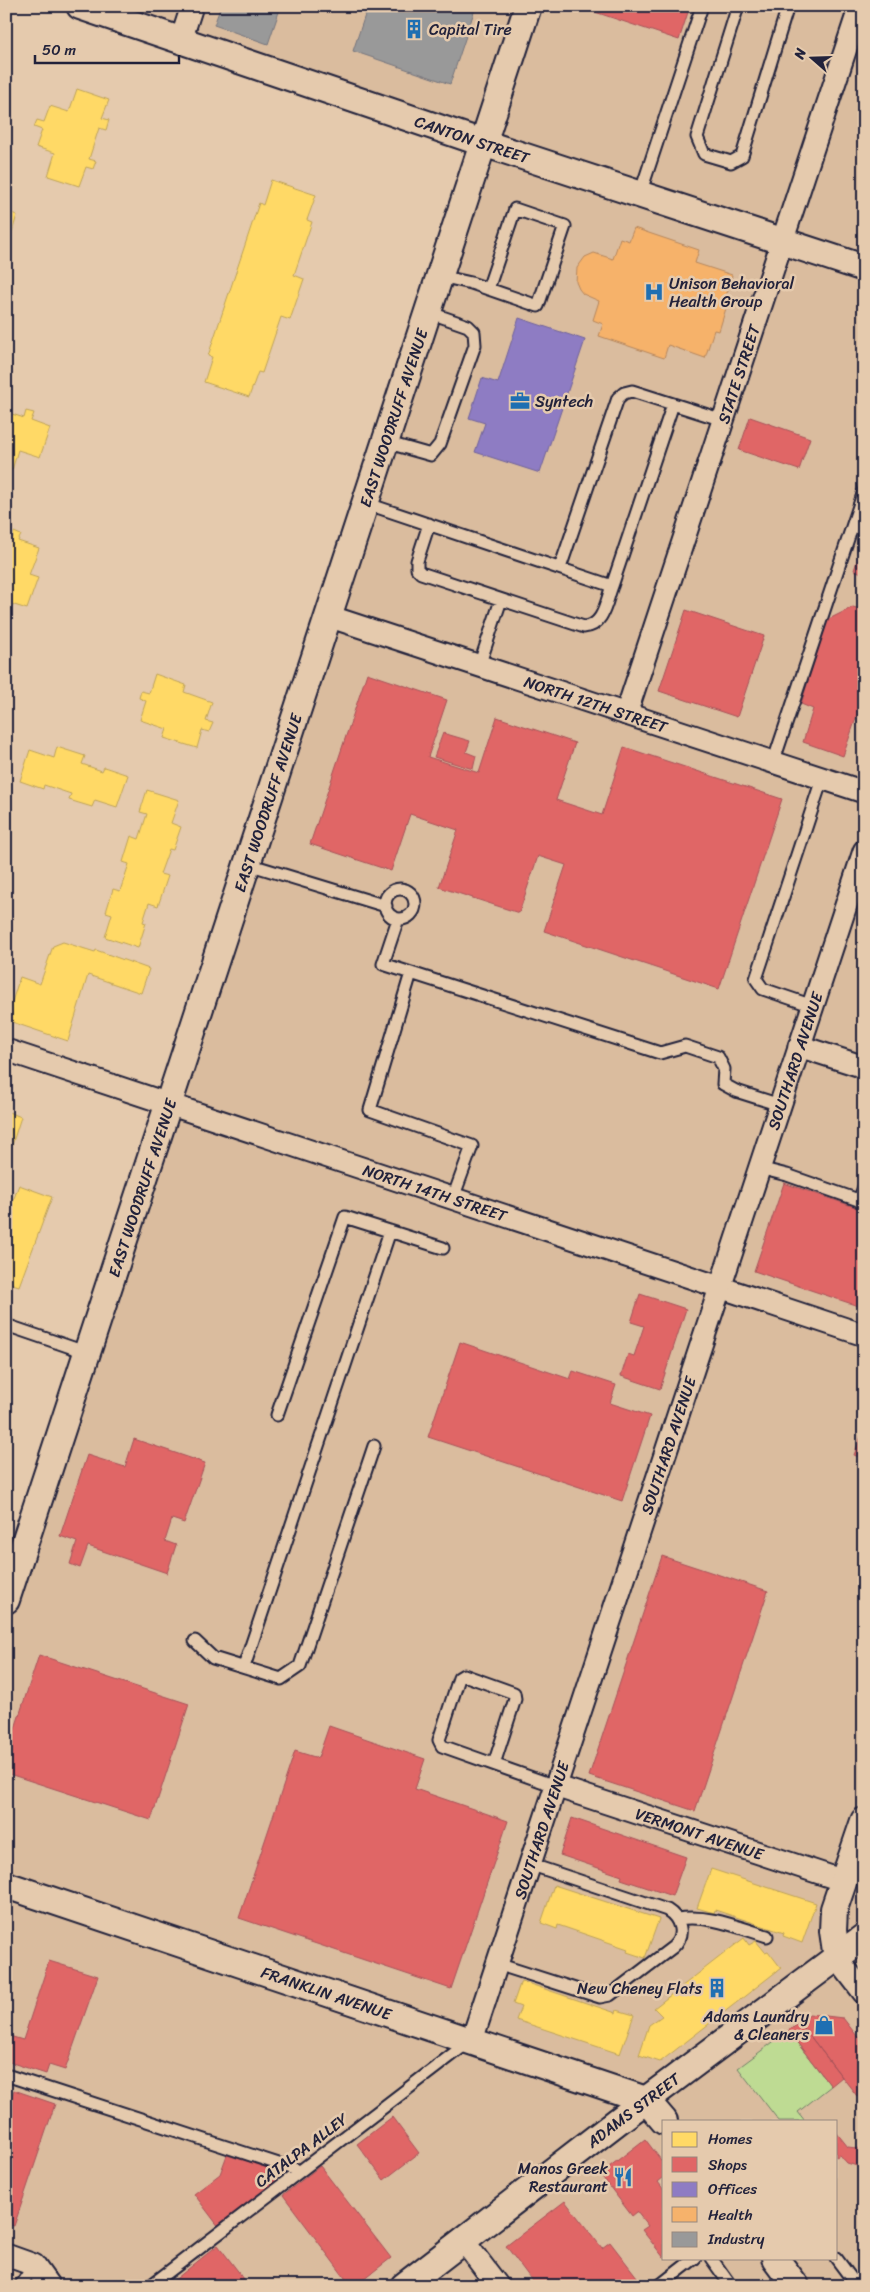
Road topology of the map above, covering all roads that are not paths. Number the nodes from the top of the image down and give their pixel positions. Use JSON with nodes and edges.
{"nodes":[{"id":1,"x":80,"y":6,"type":"edge"},
{"id":2,"x":192,"y":6,"type":"edge"},
{"id":3,"x":528,"y":6,"type":"edge"},
{"id":4,"x":702,"y":6,"type":"edge"},
{"id":5,"x":738,"y":6,"type":"edge"},
{"id":6,"x":788,"y":6,"type":"edge"},
{"id":7,"x":860,"y":6,"type":"edge"},
{"id":8,"x":181,"y":40,"type":"junction"},
{"id":9,"x":483,"y":143,"type":"junction"},
{"id":10,"x":640,"y":194,"type":"junction"},
{"id":11,"x":783,"y":241,"type":"junction"},
{"id":12,"x":864,"y":268,"type":"edge"},
{"id":13,"x":440,"y":276,"type":"junction"},
{"id":14,"x":488,"y":289,"type":"junction"},
{"id":15,"x":428,"y":312,"type":"junction"},
{"id":16,"x":672,"y":404,"type":"junction"},
{"id":17,"x":724,"y":420,"type":"junction"},
{"id":18,"x":385,"y":442,"type":"junction"},
{"id":19,"x":864,"y":491,"type":"edge"},
{"id":20,"x":366,"y":503,"type":"junction"},
{"id":21,"x":429,"y":524,"type":"junction"},
{"id":22,"x":560,"y":568,"type":"junction"},
{"id":23,"x":612,"y":586,"type":"junction"},
{"id":24,"x":501,"y":600,"type":"junction"},
{"id":25,"x":328,"y":616,"type":"junction"},
{"id":26,"x":479,"y":666,"type":"junction"},
{"id":27,"x":626,"y":714,"type":"junction"},
{"id":28,"x":773,"y":763,"type":"junction"},
{"id":29,"x":822,"y":779,"type":"junction"},
{"id":30,"x":864,"y":792,"type":"edge"},
{"id":31,"x":864,"y":851,"type":"edge"},
{"id":32,"x":248,"y":864,"type":"junction"},
{"id":33,"x":386,"y":906,"type":"junction"},
{"id":34,"x":398,"y":919,"type":"junction"},
{"id":35,"x":411,"y":973,"type":"junction"},
{"id":36,"x":813,"y":1006,"type":"junction"},
{"id":37,"x":800,"y":1046,"type":"junction"},
{"id":38,"x":6,"y":1050,"type":"edge"},
{"id":39,"x":864,"y":1067,"type":"edge"},
{"id":40,"x":171,"y":1105,"type":"junction"},
{"id":41,"x":780,"y":1105,"type":"junction"},
{"id":42,"x":759,"y":1168,"type":"junction"},
{"id":43,"x":864,"y":1187,"type":"edge"},
{"id":44,"x":453,"y":1198,"type":"junction"},
{"id":45,"x":861,"y":1202,"type":"edge"},
{"id":46,"x":390,"y":1232,"type":"junction"},
{"id":47,"x":443,"y":1248,"type":"dead end"},
{"id":48,"x":720,"y":1286,"type":"junction"},
{"id":49,"x":6,"y":1325,"type":"edge"},
{"id":50,"x":864,"y":1335,"type":"edge"},
{"id":51,"x":88,"y":1353,"type":"junction"},
{"id":52,"x":277,"y":1415,"type":"dead end"},
{"id":53,"x":374,"y":1446,"type":"dead end"},
{"id":54,"x":6,"y":1600,"type":"edge"},
{"id":55,"x":195,"y":1641,"type":"dead end"},
{"id":56,"x":244,"y":1667,"type":"junction"},
{"id":57,"x":494,"y":1764,"type":"junction"},
{"id":58,"x":555,"y":1786,"type":"junction"},
{"id":59,"x":864,"y":1821,"type":"edge"},
{"id":60,"x":529,"y":1864,"type":"junction"},
{"id":61,"x":844,"y":1881,"type":"junction"},
{"id":62,"x":6,"y":1885,"type":"edge"},
{"id":63,"x":677,"y":1919,"type":"junction"},
{"id":64,"x":767,"y":1936,"type":"dead end"},
{"id":65,"x":864,"y":1937,"type":"edge"},
{"id":66,"x":837,"y":1958,"type":"junction"},
{"id":67,"x":496,"y":1964,"type":"junction"},
{"id":68,"x":864,"y":1993,"type":"edge"},
{"id":69,"x":472,"y":2040,"type":"junction"},
{"id":70,"x":6,"y":2075,"type":"edge"},
{"id":71,"x":646,"y":2100,"type":"junction"},
{"id":72,"x":663,"y":2120,"type":"edge"},
{"id":73,"x":300,"y":2171,"type":"junction"},
{"id":74,"x":462,"y":2239,"type":"junction"},
{"id":75,"x":6,"y":2255,"type":"edge"},
{"id":76,"x":693,"y":2260,"type":"edge"},
{"id":77,"x":712,"y":2260,"type":"edge"},
{"id":78,"x":776,"y":2260,"type":"edge"},
{"id":79,"x":838,"y":2260,"type":"edge"},
{"id":80,"x":34,"y":2265,"type":"junction"},
{"id":81,"x":666,"y":2284,"type":"edge"},
{"id":82,"x":20,"y":2286,"type":"edge"},
{"id":83,"x":49,"y":2286,"type":"edge"},
{"id":84,"x":150,"y":2286,"type":"edge"},
{"id":85,"x":404,"y":2286,"type":"edge"},
{"id":86,"x":498,"y":2286,"type":"edge"},
{"id":87,"x":731,"y":2286,"type":"edge"},
{"id":88,"x":796,"y":2286,"type":"edge"},
{"id":89,"x":857,"y":2286,"type":"edge"}],
"edges":[{"from":1,"to":8,"type":"street","name":"CANTON STREET"},
{"from":2,"to":8,"type":"street"},
{"from":3,"to":9,"type":"street","name":"EAST WOODRUFF AVENUE"},
{"from":4,"to":10,"type":"lane"},
{"from":5,"to":6,"type":"lane"},
{"from":7,"to":11,"type":"street","name":"STATE STREET"},
{"from":8,"to":9,"type":"street","name":"CANTON STREET"},
{"from":9,"to":10,"type":"street","name":"CANTON STREET"},
{"from":9,"to":13,"type":"street","name":"EAST WOODRUFF AVENUE"},
{"from":10,"to":11,"type":"street","name":"CANTON STREET"},
{"from":11,"to":12,"type":"street","name":"CANTON STREET"},
{"from":11,"to":17,"type":"street","name":"STATE STREET"},
{"from":13,"to":14,"type":"lane"},
{"from":13,"to":15,"type":"street","name":"EAST WOODRUFF AVENUE"},
{"from":14,"to":14,"type":"lane"},
{"from":15,"to":18,"type":"street","name":"EAST WOODRUFF AVENUE"},
{"from":15,"to":18,"type":"lane"},
{"from":16,"to":17,"type":"lane"},
{"from":16,"to":22,"type":"lane"},
{"from":16,"to":23,"type":"lane"},
{"from":17,"to":27,"type":"street","name":"STATE STREET"},
{"from":18,"to":20,"type":"street","name":"EAST WOODRUFF AVENUE"},
{"from":19,"to":28,"type":"lane"},
{"from":20,"to":21,"type":"lane"},
{"from":20,"to":25,"type":"street","name":"EAST WOODRUFF AVENUE"},
{"from":21,"to":22,"type":"lane"},
{"from":21,"to":24,"type":"lane"},
{"from":22,"to":23,"type":"lane"},
{"from":23,"to":24,"type":"lane"},
{"from":24,"to":26,"type":"lane"},
{"from":25,"to":26,"type":"street","name":"NORTH 12TH STREET"},
{"from":25,"to":32,"type":"street","name":"EAST WOODRUFF AVENUE"},
{"from":26,"to":27,"type":"street","name":"NORTH 12TH STREET"},
{"from":27,"to":28,"type":"street","name":"NORTH 12TH STREET"},
{"from":28,"to":29,"type":"street","name":"NORTH 12TH STREET"},
{"from":29,"to":30,"type":"street","name":"NORTH 12TH STREET"},
{"from":29,"to":36,"type":"lane"},
{"from":31,"to":36,"type":"street","name":"SOUTHARD AVENUE"},
{"from":32,"to":33,"type":"lane"},
{"from":32,"to":40,"type":"street","name":"EAST WOODRUFF AVENUE"},
{"from":33,"to":34,"type":"lane"},
{"from":33,"to":34,"type":"lane"},
{"from":34,"to":35,"type":"lane"},
{"from":35,"to":41,"type":"lane"},
{"from":35,"to":44,"type":"lane"},
{"from":36,"to":37,"type":"street","name":"SOUTHARD AVENUE"},
{"from":37,"to":39,"type":"street"},
{"from":37,"to":41,"type":"street","name":"SOUTHARD AVENUE"},
{"from":38,"to":40,"type":"street","name":"NORTH 14TH STREET"},
{"from":40,"to":44,"type":"street","name":"NORTH 14TH STREET"},
{"from":40,"to":51,"type":"street","name":"EAST WOODRUFF AVENUE"},
{"from":41,"to":42,"type":"street","name":"SOUTHARD AVENUE"},
{"from":42,"to":45,"type":"lane"},
{"from":42,"to":48,"type":"street","name":"SOUTHARD AVENUE"},
{"from":43,"to":45,"type":"lane"},
{"from":44,"to":48,"type":"street","name":"NORTH 14TH STREET"},
{"from":46,"to":47,"type":"lane"},
{"from":46,"to":52,"type":"lane"},
{"from":46,"to":56,"type":"lane"},
{"from":48,"to":50,"type":"street","name":"NORTH 14TH STREET"},
{"from":48,"to":58,"type":"street","name":"SOUTHARD AVENUE"},
{"from":49,"to":51,"type":"lane"},
{"from":51,"to":54,"type":"street","name":"EAST WOODRUFF AVENUE"},
{"from":53,"to":56,"type":"lane"},
{"from":55,"to":56,"type":"lane"},
{"from":57,"to":57,"type":"lane"},
{"from":57,"to":58,"type":"lane"},
{"from":58,"to":60,"type":"street","name":"SOUTHARD AVENUE"},
{"from":58,"to":61,"type":"street","name":"VERMONT AVENUE"},
{"from":59,"to":61,"type":"street"},
{"from":60,"to":63,"type":"lane"},
{"from":60,"to":67,"type":"street","name":"SOUTHARD AVENUE"},
{"from":61,"to":66,"type":"street"},
{"from":62,"to":69,"type":"street","name":"FRANKLIN AVENUE"},
{"from":63,"to":64,"type":"lane"},
{"from":63,"to":67,"type":"lane"},
{"from":65,"to":66,"type":"street","name":"ADAMS STREET"},
{"from":66,"to":68,"type":"street"},
{"from":66,"to":71,"type":"street","name":"ADAMS STREET"},
{"from":67,"to":69,"type":"street","name":"SOUTHARD AVENUE"},
{"from":69,"to":71,"type":"street","name":"FRANKLIN AVENUE"},
{"from":69,"to":73,"type":"lane","name":"CATALPA ALLEY"},
{"from":70,"to":73,"type":"lane"},
{"from":71,"to":72,"type":"street"},
{"from":71,"to":74,"type":"street","name":"ADAMS STREET"},
{"from":73,"to":84,"type":"lane","name":"CATALPA ALLEY"},
{"from":74,"to":85,"type":"street","name":"ADAMS STREET"},
{"from":74,"to":86,"type":"street"},
{"from":75,"to":80,"type":"street"},
{"from":76,"to":81,"type":"lane"},
{"from":77,"to":87,"type":"lane"},
{"from":78,"to":88,"type":"street"},
{"from":79,"to":89,"type":"lane"},
{"from":80,"to":82,"type":"lane"},
{"from":80,"to":83,"type":"street"}]}
